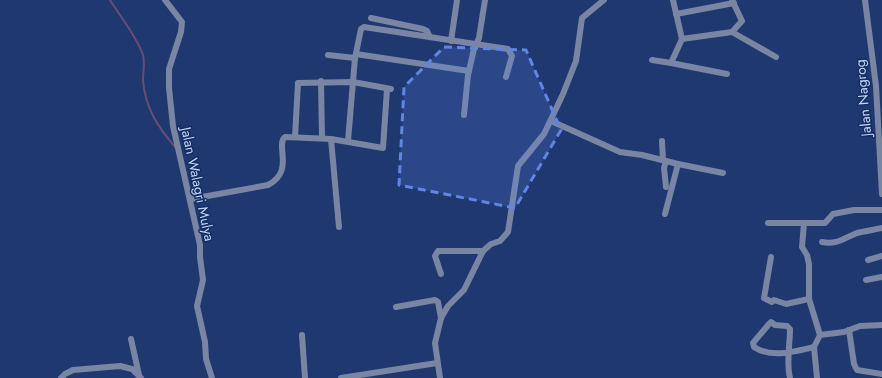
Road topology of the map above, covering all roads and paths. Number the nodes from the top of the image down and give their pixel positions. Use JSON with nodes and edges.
{"nodes":[{"id":1,"x":165,"y":0,"type":"edge"},
{"id":2,"x":456,"y":0,"type":"edge"},
{"id":3,"x":485,"y":0,"type":"edge"},
{"id":4,"x":604,"y":0,"type":"edge"},
{"id":5,"x":673,"y":0,"type":"edge"},
{"id":6,"x":865,"y":0,"type":"edge"},
{"id":7,"x":733,"y":2,"type":"edge"},
{"id":8,"x":676,"y":14,"type":"junction"},
{"id":9,"x":371,"y":18,"type":"dead end"},
{"id":10,"x":732,"y":32,"type":"junction"},
{"id":11,"x":430,"y":37,"type":"junction"},
{"id":12,"x":682,"y":39,"type":"junction"},
{"id":13,"x":451,"y":41,"type":"junction"},
{"id":14,"x":476,"y":44,"type":"junction"},
{"id":15,"x":328,"y":55,"type":"dead end"},
{"id":16,"x":356,"y":56,"type":"junction"},
{"id":17,"x":776,"y":56,"type":"dead end"},
{"id":18,"x":652,"y":60,"type":"dead end"},
{"id":19,"x":671,"y":63,"type":"junction"},
{"id":20,"x":469,"y":71,"type":"junction"},
{"id":21,"x":727,"y":74,"type":"dead end"},
{"id":22,"x":506,"y":77,"type":"dead end"},
{"id":23,"x":321,"y":81,"type":"junction"},
{"id":24,"x":353,"y":82,"type":"junction"},
{"id":25,"x":879,"y":109,"type":"edge"},
{"id":26,"x":464,"y":115,"type":"dead end"},
{"id":27,"x":551,"y":121,"type":"junction"},
{"id":28,"x":295,"y":136,"type":"junction"},
{"id":29,"x":322,"y":138,"type":"junction"},
{"id":30,"x":331,"y":139,"type":"junction"},
{"id":31,"x":348,"y":141,"type":"junction"},
{"id":32,"x":662,"y":141,"type":"dead end"},
{"id":33,"x":664,"y":161,"type":"junction"},
{"id":34,"x":678,"y":164,"type":"junction"},
{"id":35,"x":723,"y":173,"type":"dead end"},
{"id":36,"x":666,"y":187,"type":"dead end"},
{"id":37,"x":882,"y":194,"type":"edge"},
{"id":38,"x":191,"y":199,"type":"junction"},
{"id":39,"x":882,"y":210,"type":"edge"},
{"id":40,"x":665,"y":214,"type":"dead end"},
{"id":41,"x":804,"y":223,"type":"junction"},
{"id":42,"x":768,"y":224,"type":"dead end"},
{"id":43,"x":339,"y":227,"type":"dead end"},
{"id":44,"x":882,"y":228,"type":"edge"},
{"id":45,"x":822,"y":242,"type":"dead end"},
{"id":46,"x":483,"y":251,"type":"junction"},
{"id":47,"x":882,"y":256,"type":"edge"},
{"id":48,"x":771,"y":257,"type":"dead end"},
{"id":49,"x":868,"y":260,"type":"dead end"},
{"id":50,"x":441,"y":274,"type":"dead end"},
{"id":51,"x":882,"y":277,"type":"edge"},
{"id":52,"x":866,"y":280,"type":"dead end"},
{"id":53,"x":809,"y":300,"type":"junction"},
{"id":54,"x":396,"y":307,"type":"dead end"},
{"id":55,"x":442,"y":318,"type":"junction"},
{"id":56,"x":882,"y":325,"type":"edge"},
{"id":57,"x":849,"y":330,"type":"junction"},
{"id":58,"x":302,"y":335,"type":"dead end"},
{"id":59,"x":820,"y":335,"type":"junction"},
{"id":60,"x":131,"y":338,"type":"dead end"},
{"id":61,"x":814,"y":347,"type":"junction"},
{"id":62,"x":790,"y":353,"type":"junction"},
{"id":63,"x":437,"y":363,"type":"junction"},
{"id":64,"x":882,"y":374,"type":"edge"},
{"id":65,"x":140,"y":377,"type":"edge"},
{"id":66,"x":61,"y":378,"type":"edge"},
{"id":67,"x":212,"y":378,"type":"edge"},
{"id":68,"x":305,"y":378,"type":"edge"},
{"id":69,"x":341,"y":378,"type":"edge"},
{"id":70,"x":440,"y":378,"type":"edge"},
{"id":71,"x":790,"y":378,"type":"edge"},
{"id":72,"x":817,"y":378,"type":"edge"}],
"edges":[{"from":1,"to":38,"type":"street","name":"Jalan Walagri Mulya"},
{"from":2,"to":13,"type":"street"},
{"from":3,"to":14,"type":"street"},
{"from":4,"to":27,"type":"street"},
{"from":5,"to":8,"type":"street"},
{"from":6,"to":25,"type":"street","name":"Jalan Nagrog"},
{"from":7,"to":8,"type":"street"},
{"from":7,"to":10,"type":"street"},
{"from":8,"to":12,"type":"street"},
{"from":9,"to":11,"type":"street"},
{"from":10,"to":12,"type":"street"},
{"from":10,"to":17,"type":"street"},
{"from":11,"to":13,"type":"street"},
{"from":11,"to":16,"type":"street"},
{"from":12,"to":19,"type":"street"},
{"from":13,"to":14,"type":"street"},
{"from":14,"to":20,"type":"street"},
{"from":14,"to":22,"type":"street"},
{"from":15,"to":16,"type":"street"},
{"from":16,"to":20,"type":"street"},
{"from":16,"to":24,"type":"street"},
{"from":18,"to":19,"type":"street"},
{"from":19,"to":21,"type":"street"},
{"from":20,"to":26,"type":"street"},
{"from":23,"to":24,"type":"street"},
{"from":23,"to":28,"type":"street"},
{"from":23,"to":29,"type":"street"},
{"from":24,"to":31,"type":"street"},
{"from":24,"to":31,"type":"street"},
{"from":25,"to":37,"type":"street","name":"Jalan Nagrog"},
{"from":27,"to":33,"type":"street"},
{"from":27,"to":46,"type":"street"},
{"from":28,"to":29,"type":"street"},
{"from":28,"to":38,"type":"street"},
{"from":29,"to":30,"type":"street"},
{"from":30,"to":31,"type":"street"},
{"from":30,"to":43,"type":"street"},
{"from":32,"to":33,"type":"street"},
{"from":33,"to":34,"type":"street"},
{"from":33,"to":36,"type":"street"},
{"from":34,"to":35,"type":"street"},
{"from":34,"to":40,"type":"street"},
{"from":38,"to":67,"type":"street","name":"Jalan Walagri Mulya"},
{"from":39,"to":41,"type":"street"},
{"from":41,"to":42,"type":"street"},
{"from":41,"to":53,"type":"street"},
{"from":44,"to":45,"type":"street"},
{"from":46,"to":50,"type":"street"},
{"from":46,"to":55,"type":"street"},
{"from":47,"to":49,"type":"street"},
{"from":48,"to":53,"type":"street"},
{"from":51,"to":52,"type":"street"},
{"from":53,"to":59,"type":"street"},
{"from":54,"to":55,"type":"street"},
{"from":55,"to":63,"type":"street"},
{"from":56,"to":57,"type":"street"},
{"from":57,"to":59,"type":"street"},
{"from":57,"to":64,"type":"street"},
{"from":58,"to":68,"type":"street"},
{"from":59,"to":61,"type":"street"},
{"from":60,"to":65,"type":"street"},
{"from":61,"to":62,"type":"street"},
{"from":61,"to":72,"type":"street"},
{"from":62,"to":62,"type":"street"},
{"from":62,"to":71,"type":"street"},
{"from":63,"to":69,"type":"street"},
{"from":63,"to":70,"type":"street"},
{"from":65,"to":66,"type":"street"}]}
